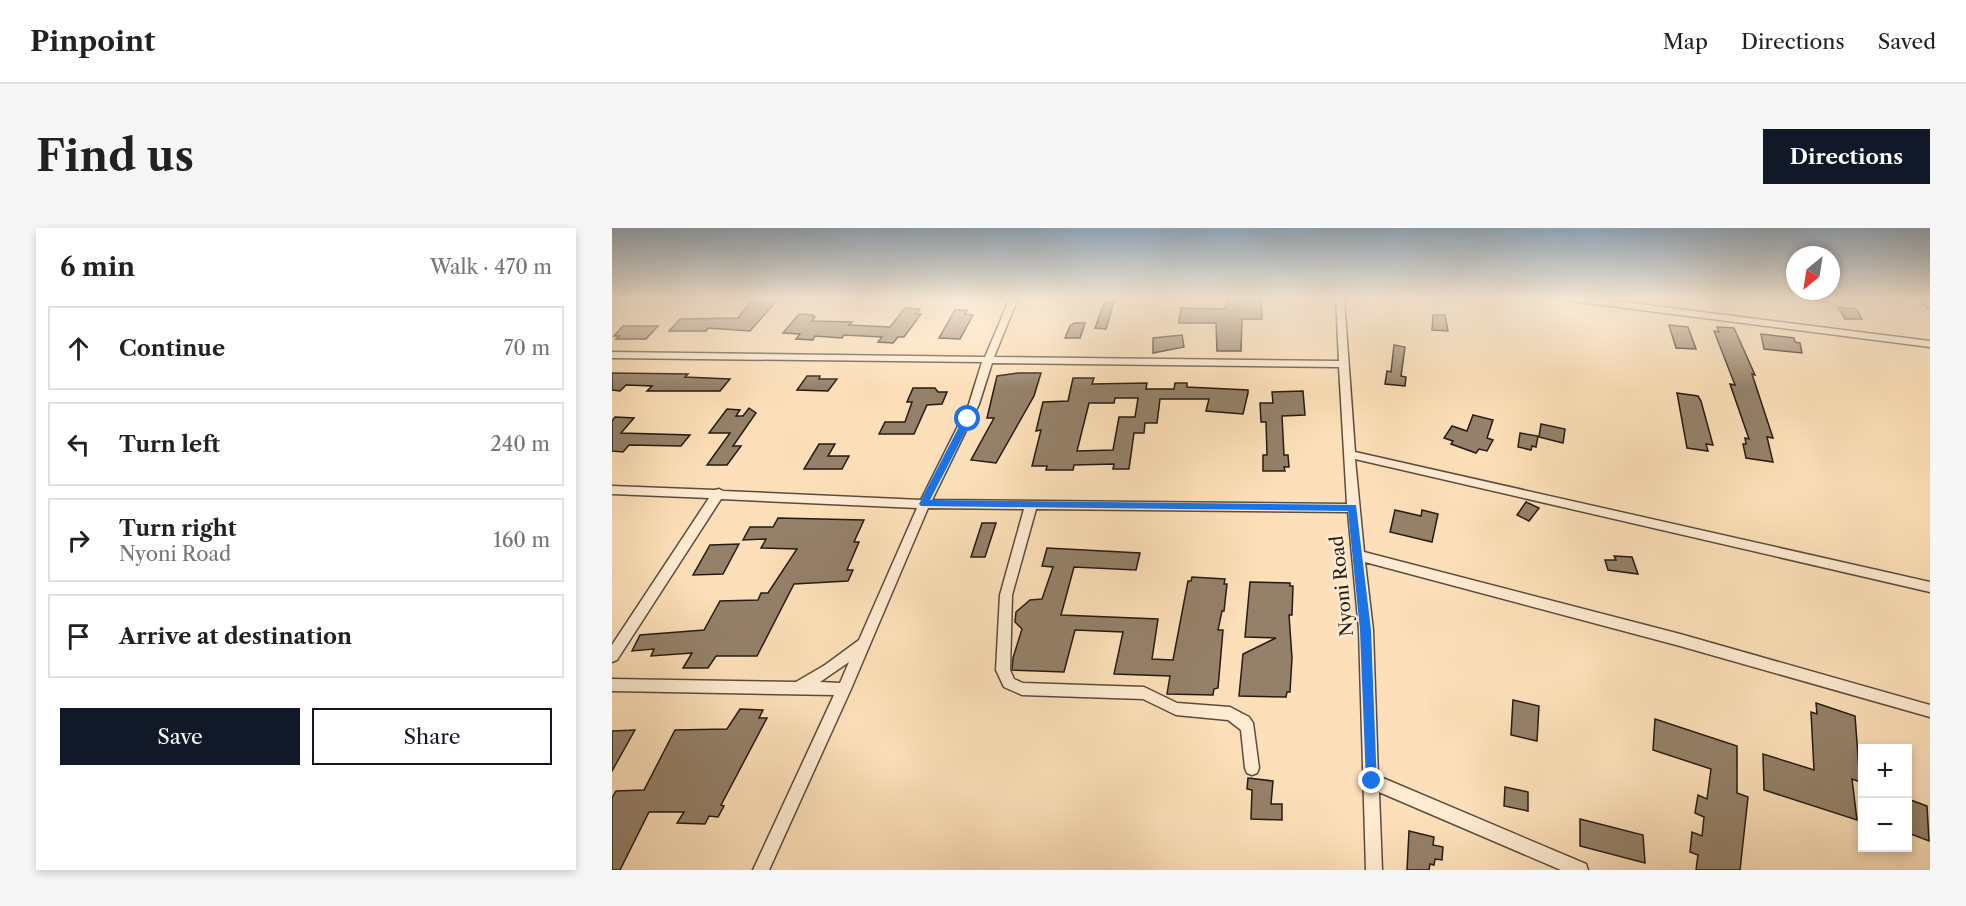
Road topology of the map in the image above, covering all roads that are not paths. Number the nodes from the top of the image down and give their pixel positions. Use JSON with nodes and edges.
{"nodes":[{"id":1,"x":1001,"y":328,"type":"edge"},
{"id":2,"x":1342,"y":328,"type":"edge"},
{"id":3,"x":1820,"y":328,"type":"edge"},
{"id":4,"x":1930,"y":344,"type":"edge"},
{"id":5,"x":612,"y":355,"type":"edge"},
{"id":6,"x":988,"y":360,"type":"junction"},
{"id":7,"x":1344,"y":364,"type":"junction"},
{"id":8,"x":1349,"y":454,"type":"junction"},
{"id":9,"x":612,"y":490,"type":"edge"},
{"id":10,"x":719,"y":494,"type":"junction"},
{"id":11,"x":924,"y":504,"type":"junction"},
{"id":12,"x":1031,"y":505,"type":"junction"},
{"id":13,"x":1353,"y":508,"type":"junction"},
{"id":14,"x":1357,"y":555,"type":"junction"},
{"id":15,"x":1930,"y":587,"type":"edge"},
{"id":16,"x":864,"y":643,"type":"junction"},
{"id":17,"x":612,"y":656,"type":"edge"},
{"id":18,"x":612,"y":685,"type":"edge"},
{"id":19,"x":797,"y":688,"type":"junction"},
{"id":20,"x":844,"y":689,"type":"junction"},
{"id":21,"x":1930,"y":711,"type":"edge"},
{"id":22,"x":1252,"y":768,"type":"dead end"},
{"id":23,"x":1372,"y":781,"type":"junction"},
{"id":24,"x":761,"y":870,"type":"edge"},
{"id":25,"x":1374,"y":870,"type":"edge"},
{"id":26,"x":1580,"y":870,"type":"edge"}],
"edges":[{"from":1,"to":6,"type":"street"},
{"from":2,"to":7,"type":"street","name":"Nyoni Road"},
{"from":3,"to":4,"type":"street"},
{"from":5,"to":6,"type":"street"},
{"from":6,"to":7,"type":"street"},
{"from":6,"to":11,"type":"street"},
{"from":7,"to":8,"type":"street","name":"Nyoni Road"},
{"from":8,"to":13,"type":"street","name":"Nyoni Road"},
{"from":8,"to":15,"type":"street"},
{"from":9,"to":10,"type":"street"},
{"from":10,"to":11,"type":"street"},
{"from":10,"to":17,"type":"street"},
{"from":11,"to":12,"type":"street"},
{"from":11,"to":16,"type":"street"},
{"from":12,"to":13,"type":"street"},
{"from":12,"to":22,"type":"street"},
{"from":13,"to":14,"type":"street","name":"Nyoni Road"},
{"from":14,"to":21,"type":"street"},
{"from":14,"to":23,"type":"street","name":"Nyoni Road"},
{"from":16,"to":19,"type":"street"},
{"from":16,"to":20,"type":"street"},
{"from":18,"to":19,"type":"street"},
{"from":19,"to":20,"type":"street"},
{"from":20,"to":24,"type":"street"},
{"from":23,"to":25,"type":"street","name":"Nyoni Road"},
{"from":23,"to":26,"type":"street"}]}
